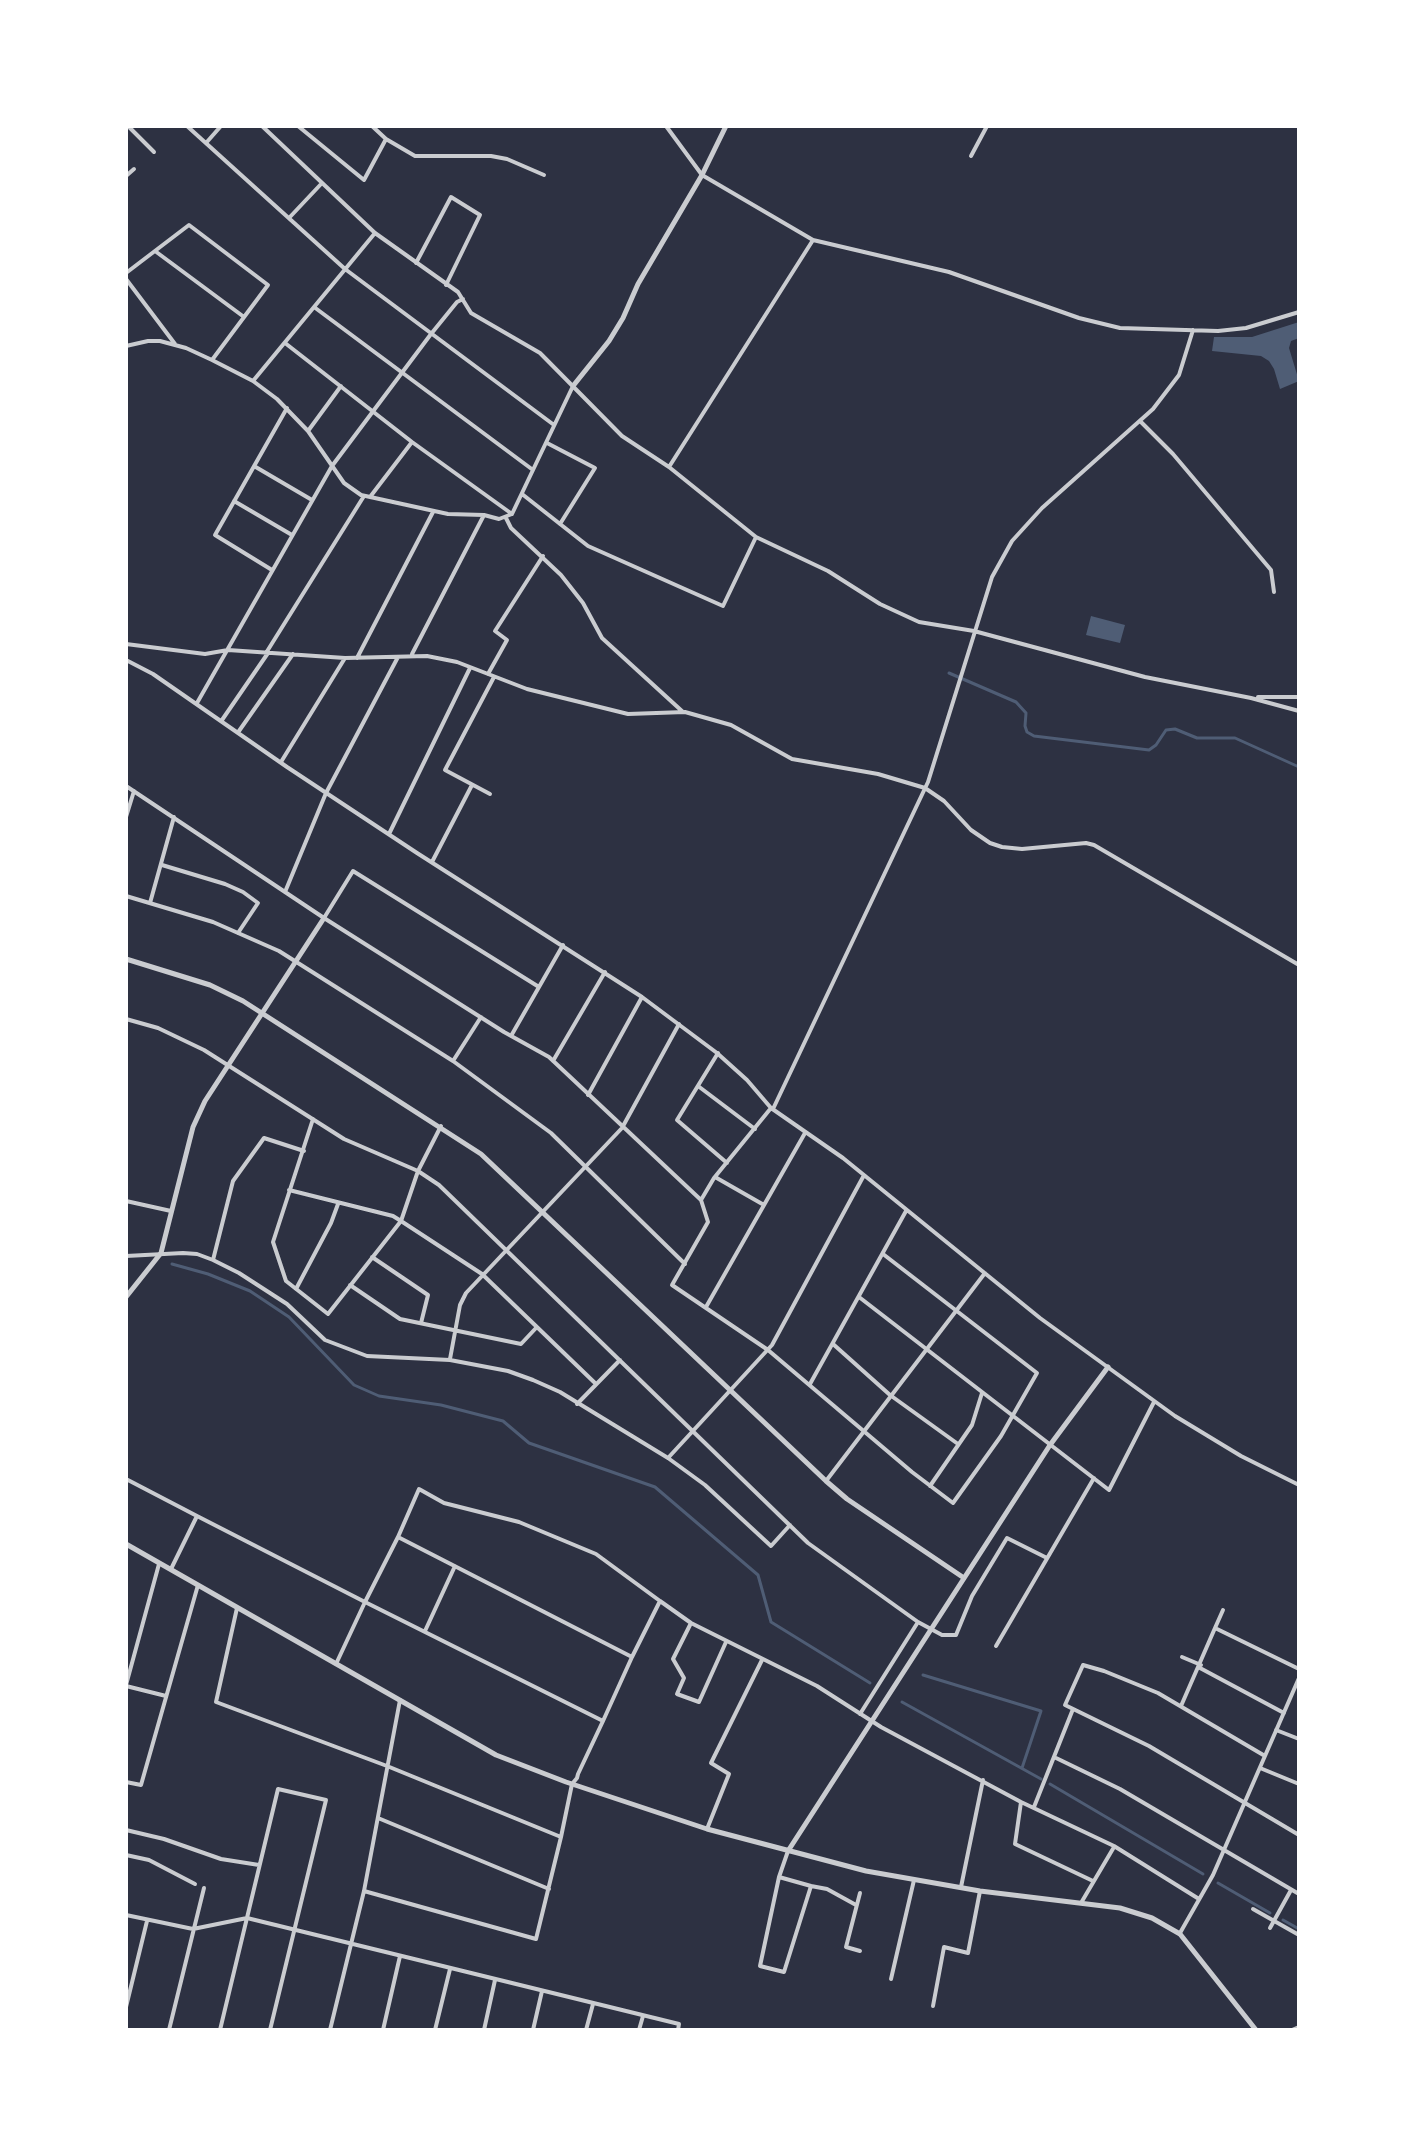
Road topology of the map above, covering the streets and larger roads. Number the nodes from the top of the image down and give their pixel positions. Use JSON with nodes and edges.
{"nodes":[{"id":1,"x":128,"y":126,"type":"edge"},
{"id":2,"x":187,"y":126,"type":"edge"},
{"id":3,"x":221,"y":126,"type":"edge"},
{"id":4,"x":262,"y":126,"type":"edge"},
{"id":5,"x":298,"y":126,"type":"edge"},
{"id":6,"x":372,"y":126,"type":"edge"},
{"id":7,"x":666,"y":126,"type":"edge"},
{"id":8,"x":726,"y":126,"type":"edge"},
{"id":9,"x":987,"y":126,"type":"edge"},
{"id":10,"x":270,"y":128,"type":"edge"},
{"id":11,"x":386,"y":139,"type":"junction"},
{"id":12,"x":206,"y":143,"type":"junction"},
{"id":13,"x":154,"y":152,"type":"dead end"},
{"id":14,"x":971,"y":156,"type":"dead end"},
{"id":15,"x":134,"y":169,"type":"dead end"},
{"id":16,"x":544,"y":175,"type":"dead end"},
{"id":17,"x":702,"y":175,"type":"junction"},
{"id":18,"x":126,"y":176,"type":"edge"},
{"id":19,"x":322,"y":183,"type":"junction"},
{"id":20,"x":289,"y":218,"type":"junction"},
{"id":21,"x":375,"y":233,"type":"junction"},
{"id":22,"x":813,"y":240,"type":"junction"},
{"id":23,"x":155,"y":251,"type":"junction"},
{"id":24,"x":416,"y":263,"type":"junction"},
{"id":25,"x":345,"y":269,"type":"junction"},
{"id":26,"x":126,"y":276,"type":"edge"},
{"id":27,"x":446,"y":285,"type":"junction"},
{"id":28,"x":463,"y":299,"type":"junction"},
{"id":29,"x":314,"y":307,"type":"junction"},
{"id":30,"x":1299,"y":312,"type":"edge"},
{"id":31,"x":244,"y":317,"type":"junction"},
{"id":32,"x":1193,"y":330,"type":"junction"},
{"id":33,"x":431,"y":334,"type":"junction"},
{"id":34,"x":285,"y":343,"type":"junction"},
{"id":35,"x":175,"y":344,"type":"junction"},
{"id":36,"x":129,"y":346,"type":"edge"},
{"id":37,"x":126,"y":353,"type":"edge"},
{"id":38,"x":212,"y":360,"type":"junction"},
{"id":39,"x":403,"y":373,"type":"junction"},
{"id":40,"x":253,"y":381,"type":"junction"},
{"id":41,"x":341,"y":386,"type":"junction"},
{"id":42,"x":573,"y":386,"type":"junction"},
{"id":43,"x":287,"y":408,"type":"junction"},
{"id":44,"x":373,"y":411,"type":"junction"},
{"id":45,"x":1141,"y":422,"type":"junction"},
{"id":46,"x":554,"y":425,"type":"junction"},
{"id":47,"x":308,"y":431,"type":"junction"},
{"id":48,"x":412,"y":442,"type":"junction"},
{"id":49,"x":547,"y":443,"type":"junction"},
{"id":50,"x":254,"y":466,"type":"junction"},
{"id":51,"x":332,"y":466,"type":"junction"},
{"id":52,"x":669,"y":467,"type":"junction"},
{"id":53,"x":533,"y":470,"type":"junction"},
{"id":54,"x":522,"y":494,"type":"junction"},
{"id":55,"x":367,"y":497,"type":"junction"},
{"id":56,"x":312,"y":500,"type":"junction"},
{"id":57,"x":234,"y":501,"type":"junction"},
{"id":58,"x":434,"y":511,"type":"junction"},
{"id":59,"x":512,"y":514,"type":"junction"},
{"id":60,"x":484,"y":515,"type":"junction"},
{"id":61,"x":506,"y":518,"type":"junction"},
{"id":62,"x":560,"y":524,"type":"junction"},
{"id":63,"x":292,"y":535,"type":"junction"},
{"id":64,"x":756,"y":537,"type":"junction"},
{"id":65,"x":543,"y":556,"type":"junction"},
{"id":66,"x":272,"y":570,"type":"junction"},
{"id":67,"x":1274,"y":592,"type":"dead end"},
{"id":68,"x":974,"y":631,"type":"junction"},
{"id":69,"x":126,"y":644,"type":"edge"},
{"id":70,"x":228,"y":650,"type":"junction"},
{"id":71,"x":267,"y":653,"type":"junction"},
{"id":72,"x":293,"y":654,"type":"junction"},
{"id":73,"x":412,"y":654,"type":"junction"},
{"id":74,"x":398,"y":657,"type":"junction"},
{"id":75,"x":345,"y":658,"type":"junction"},
{"id":76,"x":357,"y":658,"type":"junction"},
{"id":77,"x":126,"y":660,"type":"edge"},
{"id":78,"x":470,"y":668,"type":"junction"},
{"id":79,"x":488,"y":674,"type":"junction"},
{"id":80,"x":494,"y":677,"type":"junction"},
{"id":81,"x":1299,"y":697,"type":"edge"},
{"id":82,"x":1251,"y":698,"type":"junction"},
{"id":83,"x":196,"y":703,"type":"junction"},
{"id":84,"x":1299,"y":711,"type":"edge"},
{"id":85,"x":683,"y":712,"type":"junction"},
{"id":86,"x":222,"y":720,"type":"junction"},
{"id":87,"x":239,"y":732,"type":"junction"},
{"id":88,"x":281,"y":763,"type":"junction"},
{"id":89,"x":472,"y":785,"type":"junction"},
{"id":90,"x":126,"y":786,"type":"edge"},
{"id":91,"x":925,"y":788,"type":"junction"},
{"id":92,"x":134,"y":791,"type":"junction"},
{"id":93,"x":326,"y":793,"type":"junction"},
{"id":94,"x":490,"y":794,"type":"dead end"},
{"id":95,"x":126,"y":817,"type":"edge"},
{"id":96,"x":174,"y":817,"type":"junction"},
{"id":97,"x":389,"y":834,"type":"junction"},
{"id":98,"x":432,"y":862,"type":"junction"},
{"id":99,"x":162,"y":865,"type":"junction"},
{"id":100,"x":285,"y":892,"type":"junction"},
{"id":101,"x":126,"y":896,"type":"edge"},
{"id":102,"x":150,"y":903,"type":"junction"},
{"id":103,"x":324,"y":918,"type":"junction"},
{"id":104,"x":238,"y":933,"type":"junction"},
{"id":105,"x":563,"y":945,"type":"junction"},
{"id":106,"x":126,"y":959,"type":"edge"},
{"id":107,"x":294,"y":962,"type":"junction"},
{"id":108,"x":1299,"y":965,"type":"edge"},
{"id":109,"x":605,"y":972,"type":"junction"},
{"id":110,"x":539,"y":987,"type":"junction"},
{"id":111,"x":642,"y":997,"type":"junction"},
{"id":112,"x":261,"y":1012,"type":"junction"},
{"id":113,"x":481,"y":1017,"type":"junction"},
{"id":114,"x":126,"y":1019,"type":"edge"},
{"id":115,"x":679,"y":1024,"type":"junction"},
{"id":116,"x":511,"y":1036,"type":"junction"},
{"id":117,"x":718,"y":1053,"type":"junction"},
{"id":118,"x":453,"y":1061,"type":"junction"},
{"id":119,"x":553,"y":1061,"type":"junction"},
{"id":120,"x":228,"y":1065,"type":"junction"},
{"id":121,"x":698,"y":1086,"type":"junction"},
{"id":122,"x":588,"y":1095,"type":"junction"},
{"id":123,"x":772,"y":1109,"type":"junction"},
{"id":124,"x":313,"y":1119,"type":"junction"},
{"id":125,"x":441,"y":1126,"type":"junction"},
{"id":126,"x":622,"y":1128,"type":"junction"},
{"id":127,"x":755,"y":1129,"type":"junction"},
{"id":128,"x":805,"y":1133,"type":"junction"},
{"id":129,"x":304,"y":1151,"type":"junction"},
{"id":130,"x":727,"y":1163,"type":"junction"},
{"id":131,"x":585,"y":1165,"type":"junction"},
{"id":132,"x":418,"y":1171,"type":"junction"},
{"id":133,"x":715,"y":1177,"type":"junction"},
{"id":134,"x":863,"y":1177,"type":"junction"},
{"id":135,"x":289,"y":1190,"type":"junction"},
{"id":136,"x":701,"y":1200,"type":"junction"},
{"id":137,"x":126,"y":1201,"type":"edge"},
{"id":138,"x":338,"y":1204,"type":"junction"},
{"id":139,"x":764,"y":1205,"type":"junction"},
{"id":140,"x":543,"y":1209,"type":"junction"},
{"id":141,"x":171,"y":1211,"type":"junction"},
{"id":142,"x":906,"y":1211,"type":"junction"},
{"id":143,"x":401,"y":1221,"type":"junction"},
{"id":144,"x":505,"y":1250,"type":"junction"},
{"id":145,"x":161,"y":1253,"type":"junction"},
{"id":146,"x":883,"y":1254,"type":"junction"},
{"id":147,"x":126,"y":1256,"type":"edge"},
{"id":148,"x":372,"y":1257,"type":"junction"},
{"id":149,"x":213,"y":1260,"type":"junction"},
{"id":150,"x":685,"y":1264,"type":"junction"},
{"id":151,"x":985,"y":1273,"type":"junction"},
{"id":152,"x":482,"y":1274,"type":"junction"},
{"id":153,"x":350,"y":1285,"type":"junction"},
{"id":154,"x":129,"y":1287,"type":"edge"},
{"id":155,"x":296,"y":1289,"type":"junction"},
{"id":156,"x":126,"y":1297,"type":"edge"},
{"id":157,"x":859,"y":1297,"type":"junction"},
{"id":158,"x":706,"y":1307,"type":"junction"},
{"id":159,"x":957,"y":1311,"type":"junction"},
{"id":160,"x":421,"y":1323,"type":"junction"},
{"id":161,"x":536,"y":1328,"type":"junction"},
{"id":162,"x":455,"y":1330,"type":"junction"},
{"id":163,"x":833,"y":1344,"type":"junction"},
{"id":164,"x":926,"y":1349,"type":"junction"},
{"id":165,"x":768,"y":1350,"type":"junction"},
{"id":166,"x":450,"y":1360,"type":"junction"},
{"id":167,"x":620,"y":1360,"type":"junction"},
{"id":168,"x":1108,"y":1367,"type":"junction"},
{"id":169,"x":596,"y":1384,"type":"junction"},
{"id":170,"x":810,"y":1384,"type":"junction"},
{"id":171,"x":732,"y":1391,"type":"junction"},
{"id":172,"x":982,"y":1393,"type":"junction"},
{"id":173,"x":890,"y":1395,"type":"junction"},
{"id":174,"x":1154,"y":1402,"type":"junction"},
{"id":175,"x":577,"y":1404,"type":"junction"},
{"id":176,"x":1012,"y":1414,"type":"junction"},
{"id":177,"x":863,"y":1431,"type":"junction"},
{"id":178,"x":693,"y":1432,"type":"junction"},
{"id":179,"x":958,"y":1444,"type":"junction"},
{"id":180,"x":1050,"y":1445,"type":"junction"},
{"id":181,"x":668,"y":1458,"type":"junction"},
{"id":182,"x":1094,"y":1478,"type":"junction"},
{"id":183,"x":126,"y":1479,"type":"edge"},
{"id":184,"x":826,"y":1481,"type":"junction"},
{"id":185,"x":1299,"y":1485,"type":"edge"},
{"id":186,"x":930,"y":1486,"type":"junction"},
{"id":187,"x":197,"y":1516,"type":"junction"},
{"id":188,"x":790,"y":1525,"type":"junction"},
{"id":189,"x":398,"y":1537,"type":"junction"},
{"id":190,"x":126,"y":1544,"type":"edge"},
{"id":191,"x":1047,"y":1558,"type":"junction"},
{"id":192,"x":159,"y":1563,"type":"junction"},
{"id":193,"x":455,"y":1566,"type":"junction"},
{"id":194,"x":171,"y":1569,"type":"junction"},
{"id":195,"x":964,"y":1578,"type":"junction"},
{"id":196,"x":198,"y":1585,"type":"junction"},
{"id":197,"x":660,"y":1601,"type":"junction"},
{"id":198,"x":365,"y":1602,"type":"junction"},
{"id":199,"x":237,"y":1608,"type":"junction"},
{"id":200,"x":1223,"y":1610,"type":"dead end"},
{"id":201,"x":918,"y":1622,"type":"junction"},
{"id":202,"x":691,"y":1623,"type":"junction"},
{"id":203,"x":1215,"y":1628,"type":"junction"},
{"id":204,"x":425,"y":1631,"type":"junction"},
{"id":205,"x":726,"y":1642,"type":"junction"},
{"id":206,"x":996,"y":1646,"type":"dead end"},
{"id":207,"x":632,"y":1657,"type":"junction"},
{"id":208,"x":1182,"y":1657,"type":"dead end"},
{"id":209,"x":762,"y":1660,"type":"junction"},
{"id":210,"x":336,"y":1664,"type":"junction"},
{"id":211,"x":1200,"y":1667,"type":"junction"},
{"id":212,"x":1299,"y":1669,"type":"edge"},
{"id":213,"x":1299,"y":1678,"type":"edge"},
{"id":214,"x":126,"y":1685,"type":"edge"},
{"id":215,"x":1292,"y":1693,"type":"junction"},
{"id":216,"x":166,"y":1696,"type":"junction"},
{"id":217,"x":1299,"y":1696,"type":"edge"},
{"id":218,"x":400,"y":1700,"type":"junction"},
{"id":219,"x":1181,"y":1706,"type":"junction"},
{"id":220,"x":1073,"y":1709,"type":"junction"},
{"id":221,"x":1284,"y":1713,"type":"junction"},
{"id":222,"x":860,"y":1714,"type":"junction"},
{"id":223,"x":603,"y":1721,"type":"junction"},
{"id":224,"x":1276,"y":1730,"type":"junction"},
{"id":225,"x":1299,"y":1739,"type":"edge"},
{"id":226,"x":1265,"y":1756,"type":"junction"},
{"id":227,"x":1054,"y":1757,"type":"junction"},
{"id":228,"x":387,"y":1766,"type":"junction"},
{"id":229,"x":1260,"y":1768,"type":"junction"},
{"id":230,"x":983,"y":1780,"type":"junction"},
{"id":231,"x":126,"y":1782,"type":"edge"},
{"id":232,"x":572,"y":1784,"type":"junction"},
{"id":233,"x":1299,"y":1784,"type":"edge"},
{"id":234,"x":1021,"y":1802,"type":"junction"},
{"id":235,"x":1244,"y":1804,"type":"junction"},
{"id":236,"x":1034,"y":1808,"type":"junction"},
{"id":237,"x":378,"y":1818,"type":"junction"},
{"id":238,"x":707,"y":1829,"type":"junction"},
{"id":239,"x":126,"y":1830,"type":"edge"},
{"id":240,"x":1299,"y":1835,"type":"edge"},
{"id":241,"x":561,"y":1837,"type":"junction"},
{"id":242,"x":1114,"y":1846,"type":"junction"},
{"id":243,"x":788,"y":1851,"type":"junction"},
{"id":244,"x":1223,"y":1852,"type":"junction"},
{"id":245,"x":126,"y":1855,"type":"edge"},
{"id":246,"x":259,"y":1865,"type":"junction"},
{"id":247,"x":779,"y":1877,"type":"junction"},
{"id":248,"x":914,"y":1880,"type":"junction"},
{"id":249,"x":1093,"y":1881,"type":"junction"},
{"id":250,"x":195,"y":1884,"type":"dead end"},
{"id":251,"x":811,"y":1886,"type":"junction"},
{"id":252,"x":204,"y":1888,"type":"dead end"},
{"id":253,"x":961,"y":1888,"type":"junction"},
{"id":254,"x":549,"y":1889,"type":"junction"},
{"id":255,"x":1291,"y":1890,"type":"junction"},
{"id":256,"x":364,"y":1891,"type":"junction"},
{"id":257,"x":980,"y":1891,"type":"junction"},
{"id":258,"x":860,"y":1893,"type":"dead end"},
{"id":259,"x":1299,"y":1894,"type":"edge"},
{"id":260,"x":1199,"y":1899,"type":"junction"},
{"id":261,"x":1081,"y":1903,"type":"junction"},
{"id":262,"x":857,"y":1905,"type":"junction"},
{"id":263,"x":1253,"y":1909,"type":"dead end"},
{"id":264,"x":126,"y":1915,"type":"edge"},
{"id":265,"x":247,"y":1918,"type":"junction"},
{"id":266,"x":147,"y":1921,"type":"junction"},
{"id":267,"x":1274,"y":1921,"type":"junction"},
{"id":268,"x":1270,"y":1928,"type":"dead end"},
{"id":269,"x":193,"y":1929,"type":"junction"},
{"id":270,"x":295,"y":1929,"type":"junction"},
{"id":271,"x":1180,"y":1934,"type":"junction"},
{"id":272,"x":1299,"y":1935,"type":"edge"},
{"id":273,"x":352,"y":1944,"type":"junction"},
{"id":274,"x":860,"y":1951,"type":"dead end"},
{"id":275,"x":400,"y":1956,"type":"junction"},
{"id":276,"x":450,"y":1969,"type":"junction"},
{"id":277,"x":891,"y":1979,"type":"dead end"},
{"id":278,"x":495,"y":1980,"type":"junction"},
{"id":279,"x":542,"y":1991,"type":"junction"},
{"id":280,"x":593,"y":2004,"type":"junction"},
{"id":281,"x":933,"y":2006,"type":"dead end"},
{"id":282,"x":126,"y":2007,"type":"edge"},
{"id":283,"x":643,"y":2016,"type":"junction"},
{"id":284,"x":1299,"y":2027,"type":"edge"},
{"id":285,"x":169,"y":2030,"type":"edge"},
{"id":286,"x":220,"y":2030,"type":"edge"},
{"id":287,"x":270,"y":2030,"type":"edge"},
{"id":288,"x":330,"y":2030,"type":"edge"},
{"id":289,"x":383,"y":2030,"type":"edge"},
{"id":290,"x":435,"y":2030,"type":"edge"},
{"id":291,"x":484,"y":2030,"type":"edge"},
{"id":292,"x":533,"y":2030,"type":"edge"},
{"id":293,"x":586,"y":2030,"type":"edge"},
{"id":294,"x":639,"y":2030,"type":"edge"},
{"id":295,"x":678,"y":2030,"type":"edge"},
{"id":296,"x":1256,"y":2030,"type":"edge"},
{"id":297,"x":1292,"y":2030,"type":"edge"}],
"edges":[{"from":1,"to":13,"type":"street"},
{"from":2,"to":12,"type":"street"},
{"from":3,"to":12,"type":"street"},
{"from":4,"to":10,"type":"street"},
{"from":5,"to":11,"type":"street"},
{"from":6,"to":11,"type":"street"},
{"from":7,"to":17,"type":"street"},
{"from":8,"to":17,"type":"street"},
{"from":9,"to":14,"type":"street"},
{"from":10,"to":19,"type":"street"},
{"from":11,"to":16,"type":"street"},
{"from":12,"to":20,"type":"street"},
{"from":15,"to":18,"type":"street"},
{"from":17,"to":22,"type":"street"},
{"from":17,"to":42,"type":"street"},
{"from":19,"to":20,"type":"street"},
{"from":19,"to":21,"type":"street"},
{"from":20,"to":25,"type":"street"},
{"from":21,"to":24,"type":"street"},
{"from":21,"to":25,"type":"street"},
{"from":22,"to":32,"type":"street"},
{"from":22,"to":52,"type":"street"},
{"from":23,"to":26,"type":"street"},
{"from":23,"to":31,"type":"street"},
{"from":23,"to":31,"type":"street"},
{"from":24,"to":27,"type":"street"},
{"from":24,"to":27,"type":"street"},
{"from":25,"to":29,"type":"street"},
{"from":25,"to":33,"type":"street"},
{"from":26,"to":35,"type":"street"},
{"from":27,"to":28,"type":"street"},
{"from":28,"to":33,"type":"street"},
{"from":28,"to":42,"type":"street"},
{"from":29,"to":34,"type":"street"},
{"from":29,"to":39,"type":"street"},
{"from":30,"to":32,"type":"street"},
{"from":31,"to":38,"type":"street"},
{"from":32,"to":45,"type":"street"},
{"from":33,"to":39,"type":"street"},
{"from":33,"to":46,"type":"street"},
{"from":34,"to":40,"type":"street"},
{"from":34,"to":41,"type":"street"},
{"from":35,"to":36,"type":"street"},
{"from":35,"to":38,"type":"street"},
{"from":36,"to":37,"type":"street"},
{"from":38,"to":40,"type":"street"},
{"from":39,"to":44,"type":"street"},
{"from":39,"to":53,"type":"street"},
{"from":40,"to":43,"type":"street"},
{"from":41,"to":44,"type":"street"},
{"from":41,"to":47,"type":"street"},
{"from":42,"to":46,"type":"street"},
{"from":42,"to":52,"type":"street"},
{"from":43,"to":47,"type":"street"},
{"from":43,"to":50,"type":"street"},
{"from":44,"to":48,"type":"street"},
{"from":44,"to":51,"type":"street"},
{"from":45,"to":67,"type":"street"},
{"from":45,"to":68,"type":"street"},
{"from":46,"to":49,"type":"street"},
{"from":47,"to":51,"type":"street"},
{"from":48,"to":55,"type":"street"},
{"from":48,"to":59,"type":"street"},
{"from":49,"to":53,"type":"street"},
{"from":49,"to":62,"type":"street"},
{"from":50,"to":56,"type":"street"},
{"from":50,"to":57,"type":"street"},
{"from":51,"to":55,"type":"street"},
{"from":51,"to":56,"type":"street"},
{"from":52,"to":64,"type":"street"},
{"from":53,"to":54,"type":"street"},
{"from":54,"to":59,"type":"street"},
{"from":54,"to":62,"type":"street"},
{"from":55,"to":58,"type":"street"},
{"from":55,"to":71,"type":"street"},
{"from":56,"to":63,"type":"street"},
{"from":57,"to":63,"type":"street"},
{"from":57,"to":66,"type":"street"},
{"from":58,"to":60,"type":"street"},
{"from":58,"to":76,"type":"street"},
{"from":59,"to":61,"type":"street"},
{"from":60,"to":61,"type":"street"},
{"from":60,"to":73,"type":"street"},
{"from":61,"to":65,"type":"street"},
{"from":62,"to":64,"type":"street"},
{"from":63,"to":66,"type":"street"},
{"from":64,"to":68,"type":"street"},
{"from":65,"to":79,"type":"street"},
{"from":65,"to":85,"type":"street"},
{"from":66,"to":70,"type":"street"},
{"from":68,"to":82,"type":"street"},
{"from":68,"to":91,"type":"street"},
{"from":69,"to":70,"type":"street"},
{"from":70,"to":71,"type":"street"},
{"from":70,"to":83,"type":"street"},
{"from":71,"to":72,"type":"street"},
{"from":71,"to":86,"type":"street"},
{"from":72,"to":75,"type":"street"},
{"from":72,"to":87,"type":"street"},
{"from":73,"to":74,"type":"street"},
{"from":73,"to":78,"type":"street"},
{"from":74,"to":76,"type":"street"},
{"from":74,"to":93,"type":"street"},
{"from":75,"to":76,"type":"street"},
{"from":75,"to":88,"type":"street"},
{"from":77,"to":83,"type":"street"},
{"from":78,"to":79,"type":"street"},
{"from":78,"to":97,"type":"street"},
{"from":79,"to":80,"type":"street"},
{"from":80,"to":85,"type":"street"},
{"from":80,"to":89,"type":"street"},
{"from":81,"to":82,"type":"street"},
{"from":82,"to":84,"type":"street"},
{"from":83,"to":86,"type":"street"},
{"from":85,"to":91,"type":"street"},
{"from":86,"to":87,"type":"street"},
{"from":87,"to":88,"type":"street"},
{"from":88,"to":93,"type":"street"},
{"from":89,"to":94,"type":"street"},
{"from":89,"to":98,"type":"street"},
{"from":90,"to":92,"type":"street"},
{"from":91,"to":108,"type":"street"},
{"from":91,"to":123,"type":"street"},
{"from":92,"to":95,"type":"street"},
{"from":92,"to":96,"type":"street"},
{"from":93,"to":97,"type":"street"},
{"from":93,"to":100,"type":"street"},
{"from":96,"to":99,"type":"street"},
{"from":96,"to":100,"type":"street"},
{"from":97,"to":98,"type":"street"},
{"from":98,"to":105,"type":"street"},
{"from":99,"to":102,"type":"street"},
{"from":99,"to":104,"type":"street"},
{"from":100,"to":103,"type":"street"},
{"from":101,"to":102,"type":"street"},
{"from":102,"to":104,"type":"street"},
{"from":103,"to":107,"type":"street"},
{"from":103,"to":110,"type":"street"},
{"from":103,"to":113,"type":"street"},
{"from":104,"to":107,"type":"street"},
{"from":105,"to":109,"type":"street"},
{"from":105,"to":110,"type":"street"},
{"from":106,"to":112,"type":"street"},
{"from":107,"to":112,"type":"street"},
{"from":107,"to":118,"type":"street"},
{"from":109,"to":111,"type":"street"},
{"from":109,"to":119,"type":"street"},
{"from":110,"to":116,"type":"street"},
{"from":111,"to":115,"type":"street"},
{"from":111,"to":122,"type":"street"},
{"from":112,"to":120,"type":"street"},
{"from":112,"to":125,"type":"street"},
{"from":113,"to":116,"type":"street"},
{"from":113,"to":118,"type":"street"},
{"from":114,"to":120,"type":"street"},
{"from":115,"to":117,"type":"street"},
{"from":115,"to":126,"type":"street"},
{"from":116,"to":119,"type":"street"},
{"from":117,"to":121,"type":"street"},
{"from":117,"to":123,"type":"street"},
{"from":118,"to":131,"type":"street"},
{"from":119,"to":122,"type":"street"},
{"from":120,"to":124,"type":"street"},
{"from":120,"to":141,"type":"street"},
{"from":121,"to":127,"type":"street"},
{"from":121,"to":130,"type":"street"},
{"from":122,"to":126,"type":"street"},
{"from":123,"to":127,"type":"street"},
{"from":123,"to":128,"type":"street"},
{"from":124,"to":129,"type":"street"},
{"from":124,"to":132,"type":"street"},
{"from":125,"to":132,"type":"street"},
{"from":125,"to":140,"type":"street"},
{"from":126,"to":131,"type":"street"},
{"from":126,"to":136,"type":"street"},
{"from":127,"to":130,"type":"street"},
{"from":128,"to":134,"type":"street"},
{"from":128,"to":139,"type":"street"},
{"from":129,"to":135,"type":"street"},
{"from":129,"to":149,"type":"street"},
{"from":130,"to":133,"type":"street"},
{"from":131,"to":140,"type":"street"},
{"from":131,"to":150,"type":"street"},
{"from":132,"to":143,"type":"street"},
{"from":132,"to":144,"type":"street"},
{"from":133,"to":136,"type":"street"},
{"from":133,"to":139,"type":"street"},
{"from":134,"to":142,"type":"street"},
{"from":134,"to":165,"type":"street"},
{"from":135,"to":138,"type":"street"},
{"from":135,"to":155,"type":"street"},
{"from":136,"to":150,"type":"street"},
{"from":137,"to":141,"type":"street"},
{"from":138,"to":143,"type":"street"},
{"from":138,"to":155,"type":"street"},
{"from":139,"to":158,"type":"street"},
{"from":140,"to":144,"type":"street"},
{"from":140,"to":171,"type":"street"},
{"from":141,"to":145,"type":"street"},
{"from":142,"to":146,"type":"street"},
{"from":142,"to":151,"type":"street"},
{"from":143,"to":148,"type":"street"},
{"from":143,"to":152,"type":"street"},
{"from":144,"to":152,"type":"street"},
{"from":144,"to":167,"type":"street"},
{"from":145,"to":147,"type":"street"},
{"from":145,"to":149,"type":"street"},
{"from":145,"to":154,"type":"street"},
{"from":146,"to":157,"type":"street"},
{"from":146,"to":159,"type":"street"},
{"from":148,"to":153,"type":"street"},
{"from":148,"to":160,"type":"street"},
{"from":149,"to":166,"type":"street"},
{"from":150,"to":158,"type":"street"},
{"from":151,"to":159,"type":"street"},
{"from":151,"to":168,"type":"street"},
{"from":152,"to":161,"type":"street"},
{"from":152,"to":162,"type":"street"},
{"from":153,"to":155,"type":"street"},
{"from":153,"to":160,"type":"street"},
{"from":154,"to":156,"type":"street"},
{"from":157,"to":163,"type":"street"},
{"from":157,"to":164,"type":"street"},
{"from":158,"to":165,"type":"street"},
{"from":159,"to":164,"type":"street"},
{"from":159,"to":176,"type":"street"},
{"from":160,"to":162,"type":"street"},
{"from":161,"to":162,"type":"street"},
{"from":161,"to":169,"type":"street"},
{"from":162,"to":166,"type":"street"},
{"from":163,"to":170,"type":"street"},
{"from":163,"to":173,"type":"street"},
{"from":164,"to":172,"type":"street"},
{"from":164,"to":173,"type":"street"},
{"from":165,"to":170,"type":"street"},
{"from":165,"to":171,"type":"street"},
{"from":166,"to":175,"type":"street"},
{"from":167,"to":169,"type":"street"},
{"from":167,"to":178,"type":"street"},
{"from":168,"to":174,"type":"street"},
{"from":168,"to":180,"type":"street"},
{"from":169,"to":175,"type":"street"},
{"from":170,"to":177,"type":"street"},
{"from":171,"to":178,"type":"street"},
{"from":171,"to":184,"type":"street"},
{"from":172,"to":176,"type":"street"},
{"from":172,"to":179,"type":"street"},
{"from":173,"to":177,"type":"street"},
{"from":173,"to":179,"type":"street"},
{"from":174,"to":182,"type":"street"},
{"from":174,"to":185,"type":"street"},
{"from":175,"to":181,"type":"street"},
{"from":176,"to":180,"type":"street"},
{"from":176,"to":186,"type":"street"},
{"from":177,"to":184,"type":"street"},
{"from":177,"to":186,"type":"street"},
{"from":178,"to":181,"type":"street"},
{"from":178,"to":188,"type":"street"},
{"from":179,"to":186,"type":"street"},
{"from":180,"to":182,"type":"street"},
{"from":180,"to":195,"type":"street"},
{"from":181,"to":188,"type":"street"},
{"from":182,"to":191,"type":"street"},
{"from":183,"to":187,"type":"street"},
{"from":184,"to":195,"type":"street"},
{"from":187,"to":194,"type":"street"},
{"from":187,"to":198,"type":"street"},
{"from":188,"to":201,"type":"street"},
{"from":189,"to":193,"type":"street"},
{"from":189,"to":197,"type":"street"},
{"from":189,"to":198,"type":"street"},
{"from":190,"to":192,"type":"street"},
{"from":191,"to":201,"type":"street"},
{"from":191,"to":206,"type":"street"},
{"from":192,"to":194,"type":"street"},
{"from":192,"to":214,"type":"street"},
{"from":193,"to":204,"type":"street"},
{"from":193,"to":207,"type":"street"},
{"from":194,"to":196,"type":"street"},
{"from":195,"to":243,"type":"street"},
{"from":196,"to":199,"type":"street"},
{"from":196,"to":216,"type":"street"},
{"from":197,"to":202,"type":"street"},
{"from":197,"to":207,"type":"street"},
{"from":198,"to":204,"type":"street"},
{"from":198,"to":210,"type":"street"},
{"from":199,"to":210,"type":"street"},
{"from":199,"to":228,"type":"street"},
{"from":200,"to":203,"type":"street"},
{"from":201,"to":222,"type":"street"},
{"from":202,"to":205,"type":"street"},
{"from":202,"to":205,"type":"street"},
{"from":203,"to":211,"type":"street"},
{"from":203,"to":212,"type":"street"},
{"from":204,"to":223,"type":"street"},
{"from":205,"to":209,"type":"street"},
{"from":207,"to":223,"type":"street"},
{"from":208,"to":211,"type":"street"},
{"from":209,"to":222,"type":"street"},
{"from":209,"to":238,"type":"street"},
{"from":210,"to":218,"type":"street"},
{"from":211,"to":219,"type":"street"},
{"from":211,"to":221,"type":"street"},
{"from":213,"to":215,"type":"street"},
{"from":214,"to":216,"type":"street"},
{"from":215,"to":217,"type":"street"},
{"from":215,"to":221,"type":"street"},
{"from":216,"to":231,"type":"street"},
{"from":218,"to":228,"type":"street"},
{"from":218,"to":232,"type":"street"},
{"from":219,"to":220,"type":"street"},
{"from":219,"to":226,"type":"street"},
{"from":220,"to":227,"type":"street"},
{"from":220,"to":235,"type":"street"},
{"from":221,"to":224,"type":"street"},
{"from":222,"to":230,"type":"street"},
{"from":223,"to":232,"type":"street"},
{"from":224,"to":225,"type":"street"},
{"from":224,"to":226,"type":"street"},
{"from":226,"to":229,"type":"street"},
{"from":227,"to":236,"type":"street"},
{"from":227,"to":244,"type":"street"},
{"from":228,"to":237,"type":"street"},
{"from":228,"to":241,"type":"street"},
{"from":229,"to":233,"type":"street"},
{"from":229,"to":235,"type":"street"},
{"from":230,"to":234,"type":"street"},
{"from":230,"to":253,"type":"street"},
{"from":232,"to":238,"type":"street"},
{"from":232,"to":241,"type":"street"},
{"from":234,"to":236,"type":"street"},
{"from":234,"to":249,"type":"street"},
{"from":235,"to":240,"type":"street"},
{"from":235,"to":244,"type":"street"},
{"from":236,"to":242,"type":"street"},
{"from":237,"to":254,"type":"street"},
{"from":237,"to":256,"type":"street"},
{"from":238,"to":243,"type":"street"},
{"from":239,"to":246,"type":"street"},
{"from":241,"to":254,"type":"street"},
{"from":242,"to":249,"type":"street"},
{"from":242,"to":260,"type":"street"},
{"from":243,"to":247,"type":"street"},
{"from":243,"to":248,"type":"street"},
{"from":244,"to":255,"type":"street"},
{"from":244,"to":260,"type":"street"},
{"from":245,"to":250,"type":"street"},
{"from":246,"to":265,"type":"street"},
{"from":246,"to":270,"type":"street"},
{"from":247,"to":251,"type":"street"},
{"from":247,"to":251,"type":"street"},
{"from":248,"to":253,"type":"street"},
{"from":248,"to":277,"type":"street"},
{"from":249,"to":261,"type":"street"},
{"from":251,"to":262,"type":"street"},
{"from":252,"to":269,"type":"street"},
{"from":253,"to":257,"type":"street"},
{"from":254,"to":256,"type":"street"},
{"from":255,"to":259,"type":"street"},
{"from":255,"to":267,"type":"street"},
{"from":256,"to":273,"type":"street"},
{"from":257,"to":261,"type":"street"},
{"from":257,"to":281,"type":"street"},
{"from":258,"to":262,"type":"street"},
{"from":260,"to":271,"type":"street"},
{"from":261,"to":271,"type":"street"},
{"from":262,"to":274,"type":"street"},
{"from":263,"to":267,"type":"street"},
{"from":264,"to":266,"type":"street"},
{"from":265,"to":269,"type":"street"},
{"from":265,"to":270,"type":"street"},
{"from":265,"to":286,"type":"street"},
{"from":266,"to":269,"type":"street"},
{"from":266,"to":282,"type":"street"},
{"from":267,"to":268,"type":"street"},
{"from":267,"to":272,"type":"street"},
{"from":269,"to":285,"type":"street"},
{"from":270,"to":273,"type":"street"},
{"from":270,"to":287,"type":"street"},
{"from":271,"to":296,"type":"street"},
{"from":273,"to":275,"type":"street"},
{"from":273,"to":288,"type":"street"},
{"from":275,"to":276,"type":"street"},
{"from":275,"to":289,"type":"street"},
{"from":276,"to":278,"type":"street"},
{"from":276,"to":290,"type":"street"},
{"from":278,"to":279,"type":"street"},
{"from":278,"to":291,"type":"street"},
{"from":279,"to":280,"type":"street"},
{"from":279,"to":292,"type":"street"},
{"from":280,"to":283,"type":"street"},
{"from":280,"to":293,"type":"street"},
{"from":283,"to":294,"type":"street"},
{"from":283,"to":295,"type":"street"},
{"from":284,"to":297,"type":"street"}]}
